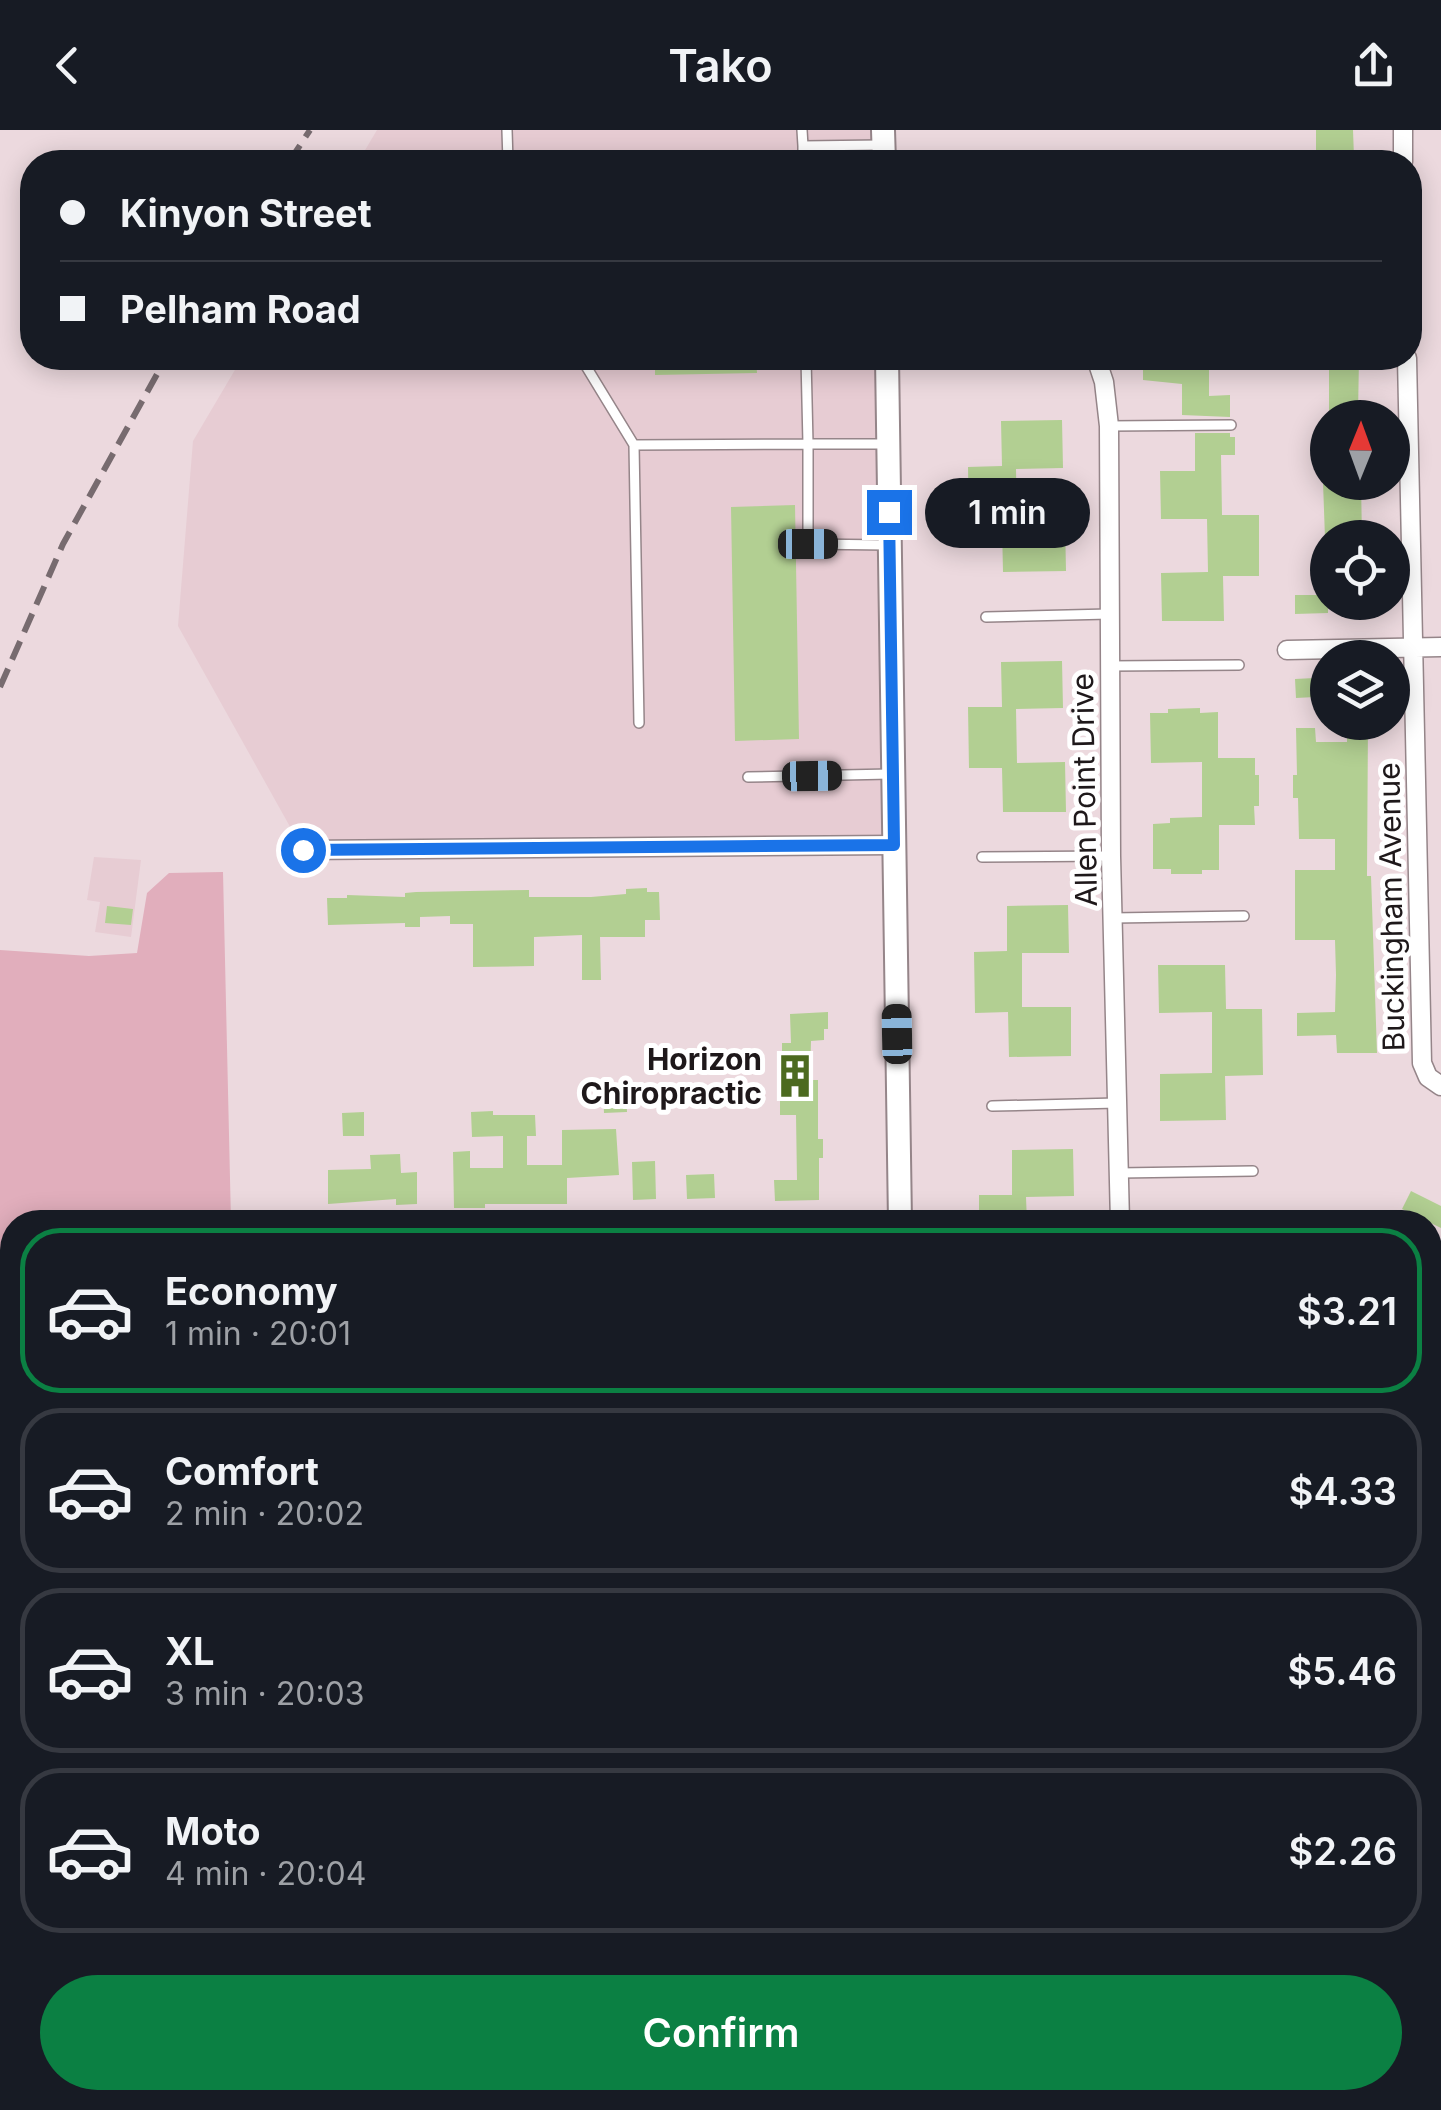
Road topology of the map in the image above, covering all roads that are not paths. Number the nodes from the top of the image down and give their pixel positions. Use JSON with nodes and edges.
{"nodes":[{"id":1,"x":802,"y":130,"type":"edge"},
{"id":2,"x":803,"y":146,"type":"junction"},
{"id":3,"x":884,"y":146,"type":"edge"},
{"id":4,"x":803,"y":150,"type":"edge"},
{"id":5,"x":588,"y":370,"type":"edge"},
{"id":6,"x":806,"y":370,"type":"edge"},
{"id":7,"x":887,"y":370,"type":"edge"},
{"id":8,"x":1100,"y":370,"type":"edge"},
{"id":9,"x":1407,"y":370,"type":"edge"},
{"id":10,"x":1109,"y":426,"type":"junction"},
{"id":11,"x":1231,"y":426,"type":"dead end"},
{"id":12,"x":634,"y":444,"type":"junction"},
{"id":13,"x":808,"y":444,"type":"junction"},
{"id":14,"x":888,"y":444,"type":"junction"},
{"id":15,"x":890,"y":545,"type":"junction"},
{"id":16,"x":1110,"y":614,"type":"junction"},
{"id":17,"x":986,"y":617,"type":"dead end"},
{"id":18,"x":1412,"y":647,"type":"junction"},
{"id":19,"x":1441,"y":647,"type":"edge"},
{"id":20,"x":1288,"y":650,"type":"dead end"},
{"id":21,"x":1240,"y":665,"type":"dead end"},
{"id":22,"x":1110,"y":666,"type":"junction"},
{"id":23,"x":639,"y":723,"type":"dead end"},
{"id":24,"x":893,"y":774,"type":"junction"},
{"id":25,"x":748,"y":777,"type":"dead end"},
{"id":26,"x":894,"y":845,"type":"junction"},
{"id":27,"x":303,"y":850,"type":"dead end"},
{"id":28,"x":1111,"y":856,"type":"junction"},
{"id":29,"x":982,"y":857,"type":"dead end"},
{"id":30,"x":1244,"y":916,"type":"dead end"},
{"id":31,"x":1113,"y":918,"type":"junction"},
{"id":32,"x":1441,"y":1086,"type":"edge"},
{"id":33,"x":1117,"y":1102,"type":"junction"},
{"id":34,"x":992,"y":1106,"type":"dead end"},
{"id":35,"x":1253,"y":1171,"type":"dead end"},
{"id":36,"x":1118,"y":1173,"type":"junction"},
{"id":37,"x":900,"y":1210,"type":"edge"},
{"id":38,"x":1120,"y":1210,"type":"edge"}],
"edges":[{"from":1,"to":2,"type":"lane"},
{"from":2,"to":3,"type":"lane"},
{"from":2,"to":4,"type":"lane"},
{"from":5,"to":12,"type":"lane"},
{"from":6,"to":13,"type":"lane"},
{"from":7,"to":14,"type":"main road"},
{"from":8,"to":10,"type":"street","name":"Allen Point Drive"},
{"from":9,"to":18,"type":"street","name":"Buckingham Avenue"},
{"from":10,"to":11,"type":"lane"},
{"from":10,"to":16,"type":"street","name":"Allen Point Drive"},
{"from":12,"to":13,"type":"lane"},
{"from":12,"to":23,"type":"lane"},
{"from":13,"to":14,"type":"lane"},
{"from":13,"to":15,"type":"lane"},
{"from":14,"to":15,"type":"main road"},
{"from":15,"to":24,"type":"main road"},
{"from":16,"to":17,"type":"lane"},
{"from":16,"to":22,"type":"street","name":"Allen Point Drive"},
{"from":18,"to":19,"type":"street"},
{"from":18,"to":20,"type":"street"},
{"from":18,"to":32,"type":"street","name":"Buckingham Avenue"},
{"from":21,"to":22,"type":"lane"},
{"from":22,"to":28,"type":"street","name":"Allen Point Drive"},
{"from":24,"to":25,"type":"lane"},
{"from":24,"to":26,"type":"main road"},
{"from":26,"to":27,"type":"street"},
{"from":26,"to":37,"type":"main road"},
{"from":28,"to":29,"type":"lane"},
{"from":28,"to":31,"type":"street","name":"Allen Point Drive"},
{"from":30,"to":31,"type":"lane"},
{"from":31,"to":33,"type":"street","name":"Allen Point Drive"},
{"from":33,"to":34,"type":"lane"},
{"from":33,"to":36,"type":"street","name":"Allen Point Drive"},
{"from":35,"to":36,"type":"lane"},
{"from":36,"to":38,"type":"street","name":"Allen Point Drive"}]}
